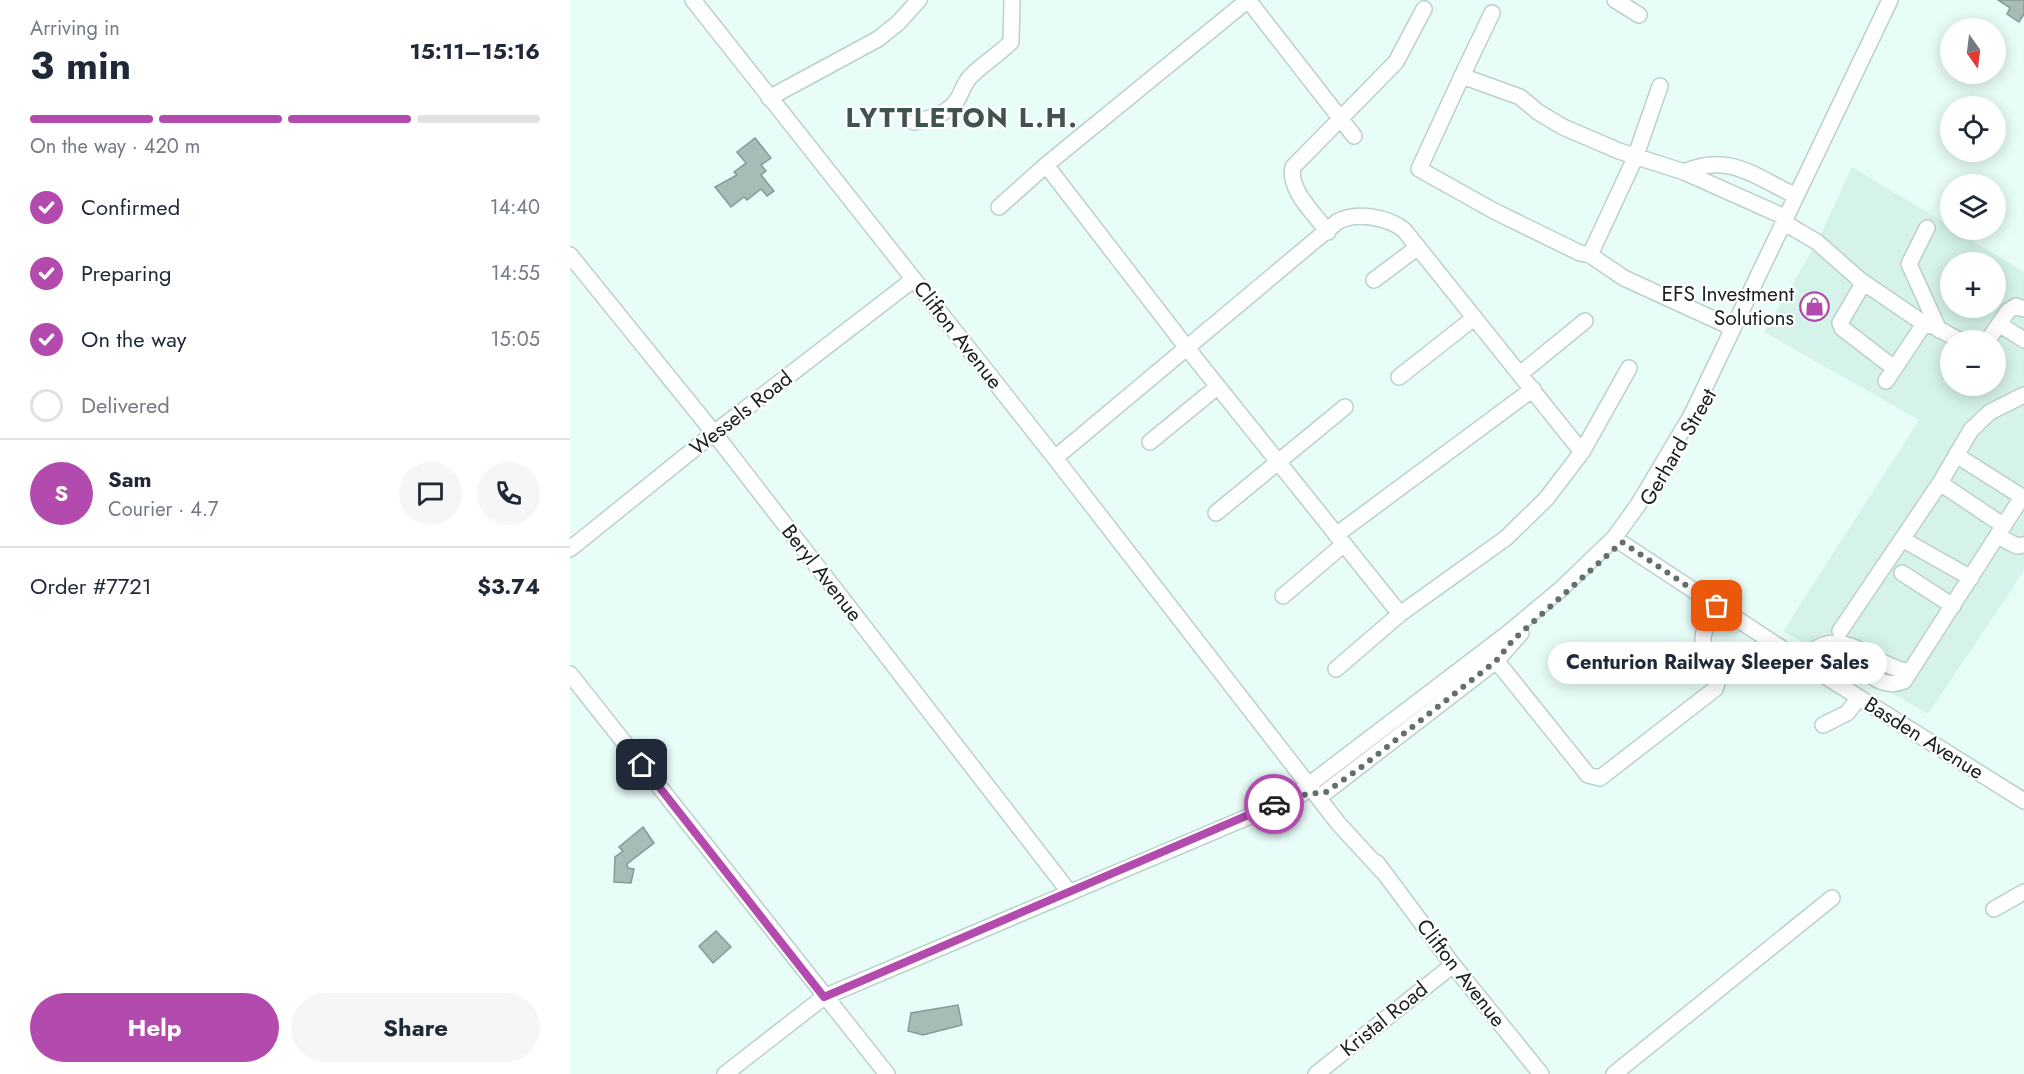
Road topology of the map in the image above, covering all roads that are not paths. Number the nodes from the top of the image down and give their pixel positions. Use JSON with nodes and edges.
{"nodes":[{"id":1,"x":693,"y":0,"type":"edge"},
{"id":2,"x":919,"y":0,"type":"edge"},
{"id":3,"x":1012,"y":0,"type":"edge"},
{"id":4,"x":1248,"y":0,"type":"edge"},
{"id":5,"x":1615,"y":0,"type":"edge"},
{"id":6,"x":1890,"y":0,"type":"edge"},
{"id":7,"x":1898,"y":0,"type":"edge"},
{"id":8,"x":1424,"y":9,"type":"dead end"},
{"id":9,"x":1492,"y":13,"type":"dead end"},
{"id":10,"x":1639,"y":15,"type":"dead end"},
{"id":11,"x":1462,"y":76,"type":"junction"},
{"id":12,"x":1660,"y":86,"type":"dead end"},
{"id":13,"x":770,"y":99,"type":"junction"},
{"id":14,"x":1340,"y":118,"type":"junction"},
{"id":15,"x":914,"y":122,"type":"dead end"},
{"id":16,"x":1354,"y":136,"type":"dead end"},
{"id":17,"x":1635,"y":158,"type":"junction"},
{"id":18,"x":1046,"y":165,"type":"junction"},
{"id":19,"x":1684,"y":172,"type":"junction"},
{"id":20,"x":1796,"y":196,"type":"junction"},
{"id":21,"x":999,"y":207,"type":"dead end"},
{"id":22,"x":1786,"y":221,"type":"junction"},
{"id":23,"x":1927,"y":228,"type":"dead end"},
{"id":24,"x":1328,"y":232,"type":"junction"},
{"id":25,"x":1418,"y":247,"type":"junction"},
{"id":26,"x":570,"y":255,"type":"edge"},
{"id":27,"x":1590,"y":255,"type":"junction"},
{"id":28,"x":914,"y":279,"type":"junction"},
{"id":29,"x":1374,"y":280,"type":"dead end"},
{"id":30,"x":1860,"y":280,"type":"junction"},
{"id":31,"x":2024,"y":309,"type":"edge"},
{"id":32,"x":1474,"y":318,"type":"junction"},
{"id":33,"x":1585,"y":321,"type":"dead end"},
{"id":34,"x":1999,"y":324,"type":"junction"},
{"id":35,"x":1733,"y":328,"type":"junction"},
{"id":36,"x":1933,"y":328,"type":"junction"},
{"id":37,"x":1995,"y":330,"type":"edge"},
{"id":38,"x":1940,"y":331,"type":"edge"},
{"id":39,"x":2024,"y":340,"type":"edge"},
{"id":40,"x":1187,"y":348,"type":"junction"},
{"id":41,"x":1629,"y":368,"type":"dead end"},
{"id":42,"x":1520,"y":374,"type":"junction"},
{"id":43,"x":1399,"y":377,"type":"dead end"},
{"id":44,"x":1217,"y":387,"type":"junction"},
{"id":45,"x":1533,"y":389,"type":"junction"},
{"id":46,"x":2024,"y":395,"type":"edge"},
{"id":47,"x":1345,"y":407,"type":"dead end"},
{"id":48,"x":714,"y":433,"type":"junction"},
{"id":49,"x":1150,"y":442,"type":"dead end"},
{"id":50,"x":1582,"y":453,"type":"junction"},
{"id":51,"x":1956,"y":455,"type":"junction"},
{"id":52,"x":1055,"y":458,"type":"junction"},
{"id":53,"x":1278,"y":462,"type":"junction"},
{"id":54,"x":1940,"y":483,"type":"junction"},
{"id":55,"x":2023,"y":498,"type":"edge"},
{"id":56,"x":1216,"y":513,"type":"dead end"},
{"id":57,"x":2001,"y":531,"type":"junction"},
{"id":58,"x":1902,"y":539,"type":"junction"},
{"id":59,"x":1340,"y":540,"type":"junction"},
{"id":60,"x":1618,"y":540,"type":"junction"},
{"id":61,"x":2024,"y":545,"type":"edge"},
{"id":62,"x":570,"y":549,"type":"edge"},
{"id":63,"x":1902,"y":573,"type":"dead end"},
{"id":64,"x":1971,"y":578,"type":"junction"},
{"id":65,"x":1283,"y":596,"type":"dead end"},
{"id":66,"x":1717,"y":606,"type":"junction"},
{"id":67,"x":1953,"y":606,"type":"junction"},
{"id":68,"x":1400,"y":614,"type":"junction"},
{"id":69,"x":1840,"y":631,"type":"dead end"},
{"id":70,"x":1492,"y":655,"type":"junction"},
{"id":71,"x":1801,"y":661,"type":"junction"},
{"id":72,"x":1336,"y":669,"type":"dead end"},
{"id":73,"x":570,"y":674,"type":"edge"},
{"id":74,"x":1859,"y":698,"type":"junction"},
{"id":75,"x":1823,"y":725,"type":"dead end"},
{"id":76,"x":1317,"y":786,"type":"junction"},
{"id":77,"x":2024,"y":801,"type":"edge"},
{"id":78,"x":2024,"y":892,"type":"edge"},
{"id":79,"x":1070,"y":893,"type":"junction"},
{"id":80,"x":1832,"y":898,"type":"dead end"},
{"id":81,"x":1994,"y":909,"type":"dead end"},
{"id":82,"x":1453,"y":965,"type":"junction"},
{"id":83,"x":824,"y":997,"type":"junction"},
{"id":84,"x":725,"y":1074,"type":"edge"},
{"id":85,"x":887,"y":1074,"type":"edge"},
{"id":86,"x":1316,"y":1074,"type":"edge"},
{"id":87,"x":1541,"y":1074,"type":"edge"},
{"id":88,"x":1614,"y":1074,"type":"edge"}],
"edges":[{"from":1,"to":13,"type":"street","name":"Clifton Avenue"},
{"from":2,"to":13,"type":"street"},
{"from":3,"to":15,"type":"street"},
{"from":4,"to":14,"type":"street"},
{"from":4,"to":18,"type":"street"},
{"from":5,"to":10,"type":"street"},
{"from":6,"to":20,"type":"street","name":"Gerhard Street"},
{"from":7,"to":22,"type":"street","name":"Gerhard Street"},
{"from":8,"to":14,"type":"street"},
{"from":9,"to":11,"type":"street"},
{"from":11,"to":17,"type":"street"},
{"from":11,"to":27,"type":"street"},
{"from":12,"to":17,"type":"street"},
{"from":13,"to":28,"type":"street","name":"Clifton Avenue"},
{"from":14,"to":16,"type":"street"},
{"from":14,"to":24,"type":"street"},
{"from":17,"to":19,"type":"street"},
{"from":17,"to":27,"type":"street"},
{"from":18,"to":21,"type":"street"},
{"from":18,"to":40,"type":"street"},
{"from":19,"to":20,"type":"street"},
{"from":19,"to":22,"type":"street"},
{"from":20,"to":22,"type":"street","name":"Gerhard Street"},
{"from":22,"to":30,"type":"street"},
{"from":22,"to":35,"type":"street","name":"Gerhard Street"},
{"from":22,"to":60,"type":"street","name":"Gerhard Street"},
{"from":23,"to":36,"type":"street"},
{"from":24,"to":25,"type":"street"},
{"from":24,"to":40,"type":"street"},
{"from":25,"to":29,"type":"street"},
{"from":25,"to":32,"type":"street"},
{"from":26,"to":48,"type":"street","name":"Beryl Avenue"},
{"from":27,"to":35,"type":"street"},
{"from":28,"to":48,"type":"street","name":"Wessels Road"},
{"from":28,"to":52,"type":"street","name":"Clifton Avenue"},
{"from":30,"to":36,"type":"street"},
{"from":30,"to":36,"type":"street"},
{"from":31,"to":34,"type":"street"},
{"from":32,"to":42,"type":"street"},
{"from":32,"to":43,"type":"street"},
{"from":33,"to":42,"type":"street"},
{"from":34,"to":37,"type":"street"},
{"from":34,"to":39,"type":"street"},
{"from":35,"to":60,"type":"street","name":"Gerhard Street"},
{"from":36,"to":38,"type":"street"},
{"from":40,"to":44,"type":"street"},
{"from":40,"to":52,"type":"street"},
{"from":41,"to":50,"type":"street"},
{"from":42,"to":45,"type":"street"},
{"from":44,"to":49,"type":"street"},
{"from":44,"to":53,"type":"street"},
{"from":45,"to":50,"type":"street"},
{"from":45,"to":59,"type":"street"},
{"from":46,"to":51,"type":"street"},
{"from":47,"to":53,"type":"street"},
{"from":48,"to":62,"type":"street","name":"Wessels Road"},
{"from":48,"to":79,"type":"street","name":"Beryl Avenue"},
{"from":50,"to":68,"type":"street"},
{"from":51,"to":54,"type":"street"},
{"from":51,"to":55,"type":"street"},
{"from":52,"to":76,"type":"street","name":"Clifton Avenue"},
{"from":53,"to":56,"type":"street"},
{"from":53,"to":59,"type":"street"},
{"from":54,"to":57,"type":"street"},
{"from":54,"to":58,"type":"street"},
{"from":55,"to":57,"type":"street"},
{"from":57,"to":61,"type":"street"},
{"from":57,"to":64,"type":"street"},
{"from":58,"to":64,"type":"street"},
{"from":58,"to":69,"type":"street"},
{"from":59,"to":65,"type":"street"},
{"from":59,"to":68,"type":"street"},
{"from":60,"to":66,"type":"street","name":"Basden Avenue"},
{"from":60,"to":70,"type":"street","name":"Gerhard Street"},
{"from":63,"to":67,"type":"street"},
{"from":64,"to":67,"type":"street"},
{"from":66,"to":70,"type":"street"},
{"from":66,"to":71,"type":"street","name":"Basden Avenue"},
{"from":67,"to":71,"type":"street"},
{"from":68,"to":72,"type":"street"},
{"from":70,"to":76,"type":"street","name":"Gerhard Street"},
{"from":71,"to":74,"type":"street","name":"Basden Avenue"},
{"from":73,"to":83,"type":"street"},
{"from":74,"to":75,"type":"street"},
{"from":74,"to":77,"type":"street","name":"Basden Avenue"},
{"from":76,"to":79,"type":"street","name":"Gerhard Street"},
{"from":76,"to":82,"type":"street","name":"Clifton Avenue"},
{"from":78,"to":81,"type":"street"},
{"from":79,"to":83,"type":"street","name":"Gerhard Street"},
{"from":80,"to":88,"type":"street"},
{"from":82,"to":86,"type":"street","name":"Kristal Road"},
{"from":82,"to":87,"type":"street","name":"Clifton Avenue"},
{"from":83,"to":84,"type":"street","name":"Gerhard Street"},
{"from":83,"to":85,"type":"street"}]}
